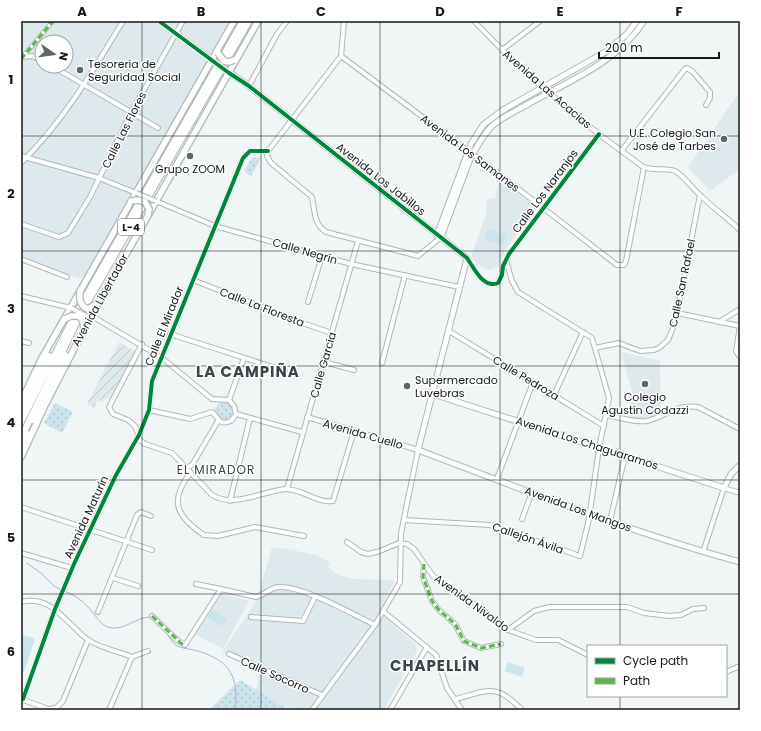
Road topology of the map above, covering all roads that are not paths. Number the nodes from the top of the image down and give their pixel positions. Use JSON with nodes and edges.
{"nodes":[{"id":1,"x":53,"y":21,"type":"edge"},
{"id":2,"x":123,"y":21,"type":"edge"},
{"id":3,"x":158,"y":21,"type":"edge"},
{"id":4,"x":183,"y":21,"type":"edge"},
{"id":5,"x":234,"y":21,"type":"edge"},
{"id":6,"x":243,"y":21,"type":"edge"},
{"id":7,"x":249,"y":21,"type":"edge"},
{"id":8,"x":258,"y":21,"type":"edge"},
{"id":9,"x":287,"y":21,"type":"edge"},
{"id":10,"x":344,"y":21,"type":"edge"},
{"id":11,"x":474,"y":21,"type":"edge"},
{"id":12,"x":540,"y":21,"type":"edge"},
{"id":13,"x":637,"y":21,"type":"edge"},
{"id":14,"x":644,"y":21,"type":"edge"},
{"id":15,"x":176,"y":33,"type":"junction"},
{"id":16,"x":218,"y":50,"type":"junction"},
{"id":17,"x":502,"y":50,"type":"junction"},
{"id":18,"x":341,"y":56,"type":"junction"},
{"id":19,"x":34,"y":57,"type":"edge"},
{"id":20,"x":22,"y":58,"type":"edge"},
{"id":21,"x":236,"y":58,"type":"junction"},
{"id":22,"x":212,"y":60,"type":"junction"},
{"id":23,"x":228,"y":72,"type":"junction"},
{"id":24,"x":65,"y":74,"type":"edge"},
{"id":25,"x":84,"y":86,"type":"junction"},
{"id":26,"x":249,"y":86,"type":"junction"},
{"id":27,"x":544,"y":88,"type":"junction"},
{"id":28,"x":547,"y":93,"type":"junction"},
{"id":29,"x":706,"y":105,"type":"dead end"},
{"id":30,"x":131,"y":113,"type":"junction"},
{"id":31,"x":292,"y":120,"type":"junction"},
{"id":32,"x":158,"y":128,"type":"dead end"},
{"id":33,"x":599,"y":134,"type":"junction"},
{"id":34,"x":622,"y":150,"type":"junction"},
{"id":35,"x":268,"y":151,"type":"junction"},
{"id":36,"x":470,"y":153,"type":"junction"},
{"id":37,"x":21,"y":156,"type":"edge"},
{"id":38,"x":27,"y":158,"type":"junction"},
{"id":39,"x":21,"y":164,"type":"edge"},
{"id":40,"x":644,"y":167,"type":"junction"},
{"id":41,"x":99,"y":178,"type":"junction"},
{"id":42,"x":136,"y":194,"type":"junction"},
{"id":43,"x":700,"y":195,"type":"junction"},
{"id":44,"x":132,"y":201,"type":"junction"},
{"id":45,"x":156,"y":201,"type":"junction"},
{"id":46,"x":542,"y":208,"type":"junction"},
{"id":47,"x":148,"y":215,"type":"junction"},
{"id":48,"x":21,"y":224,"type":"edge"},
{"id":49,"x":215,"y":226,"type":"junction"},
{"id":50,"x":740,"y":230,"type":"edge"},
{"id":51,"x":439,"y":236,"type":"junction"},
{"id":52,"x":358,"y":241,"type":"junction"},
{"id":53,"x":322,"y":256,"type":"junction"},
{"id":54,"x":467,"y":258,"type":"junction"},
{"id":55,"x":21,"y":259,"type":"edge"},
{"id":56,"x":506,"y":260,"type":"junction"},
{"id":57,"x":351,"y":264,"type":"junction"},
{"id":58,"x":405,"y":275,"type":"junction"},
{"id":59,"x":67,"y":277,"type":"dead end"},
{"id":60,"x":193,"y":280,"type":"junction"},
{"id":61,"x":459,"y":286,"type":"junction"},
{"id":62,"x":80,"y":292,"type":"junction"},
{"id":63,"x":21,"y":296,"type":"edge"},
{"id":64,"x":308,"y":302,"type":"dead end"},
{"id":65,"x":98,"y":304,"type":"junction"},
{"id":66,"x":71,"y":308,"type":"junction"},
{"id":67,"x":740,"y":309,"type":"edge"},
{"id":68,"x":677,"y":313,"type":"junction"},
{"id":69,"x":90,"y":318,"type":"junction"},
{"id":70,"x":65,"y":319,"type":"junction"},
{"id":71,"x":72,"y":319,"type":"junction"},
{"id":72,"x":719,"y":322,"type":"junction"},
{"id":73,"x":740,"y":326,"type":"edge"},
{"id":74,"x":74,"y":328,"type":"junction"},
{"id":75,"x":84,"y":329,"type":"junction"},
{"id":76,"x":449,"y":331,"type":"junction"},
{"id":77,"x":583,"y":332,"type":"junction"},
{"id":78,"x":332,"y":333,"type":"junction"},
{"id":79,"x":170,"y":334,"type":"junction"},
{"id":80,"x":21,"y":341,"type":"edge"},
{"id":81,"x":29,"y":343,"type":"dead end"},
{"id":82,"x":142,"y":344,"type":"junction"},
{"id":83,"x":595,"y":348,"type":"junction"},
{"id":84,"x":162,"y":357,"type":"junction"},
{"id":85,"x":740,"y":357,"type":"edge"},
{"id":86,"x":244,"y":358,"type":"junction"},
{"id":87,"x":324,"y":362,"type":"junction"},
{"id":88,"x":382,"y":363,"type":"dead end"},
{"id":89,"x":354,"y":370,"type":"dead end"},
{"id":90,"x":285,"y":371,"type":"dead end"},
{"id":91,"x":533,"y":382,"type":"junction"},
{"id":92,"x":22,"y":394,"type":"edge"},
{"id":93,"x":433,"y":394,"type":"junction"},
{"id":94,"x":554,"y":395,"type":"junction"},
{"id":95,"x":229,"y":400,"type":"junction"},
{"id":96,"x":21,"y":402,"type":"edge"},
{"id":97,"x":21,"y":410,"type":"edge"},
{"id":98,"x":149,"y":410,"type":"junction"},
{"id":99,"x":236,"y":414,"type":"junction"},
{"id":100,"x":606,"y":415,"type":"junction"},
{"id":101,"x":250,"y":418,"type":"junction"},
{"id":102,"x":307,"y":418,"type":"junction"},
{"id":103,"x":519,"y":420,"type":"junction"},
{"id":104,"x":218,"y":421,"type":"junction"},
{"id":105,"x":21,"y":422,"type":"edge"},
{"id":106,"x":604,"y":426,"type":"junction"},
{"id":107,"x":740,"y":429,"type":"edge"},
{"id":108,"x":354,"y":431,"type":"junction"},
{"id":109,"x":302,"y":432,"type":"junction"},
{"id":110,"x":139,"y":435,"type":"junction"},
{"id":111,"x":21,"y":438,"type":"edge"},
{"id":112,"x":599,"y":448,"type":"junction"},
{"id":113,"x":418,"y":450,"type":"junction"},
{"id":114,"x":21,"y":451,"type":"edge"},
{"id":115,"x":624,"y":456,"type":"junction"},
{"id":116,"x":21,"y":457,"type":"edge"},
{"id":117,"x":740,"y":465,"type":"edge"},
{"id":118,"x":186,"y":468,"type":"junction"},
{"id":119,"x":190,"y":473,"type":"junction"},
{"id":120,"x":497,"y":479,"type":"junction"},
{"id":121,"x":724,"y":488,"type":"junction"},
{"id":122,"x":287,"y":489,"type":"junction"},
{"id":123,"x":532,"y":492,"type":"junction"},
{"id":124,"x":740,"y":493,"type":"edge"},
{"id":125,"x":230,"y":501,"type":"junction"},
{"id":126,"x":21,"y":507,"type":"edge"},
{"id":127,"x":590,"y":514,"type":"junction"},
{"id":128,"x":151,"y":516,"type":"dead end"},
{"id":129,"x":522,"y":519,"type":"dead end"},
{"id":130,"x":404,"y":520,"type":"junction"},
{"id":131,"x":610,"y":521,"type":"junction"},
{"id":132,"x":90,"y":529,"type":"junction"},
{"id":133,"x":304,"y":536,"type":"dead end"},
{"id":134,"x":126,"y":541,"type":"junction"},
{"id":135,"x":347,"y":542,"type":"dead end"},
{"id":136,"x":400,"y":543,"type":"junction"},
{"id":137,"x":152,"y":550,"type":"dead end"},
{"id":138,"x":703,"y":552,"type":"junction"},
{"id":139,"x":21,"y":553,"type":"edge"},
{"id":140,"x":740,"y":562,"type":"edge"},
{"id":141,"x":424,"y":564,"type":"junction"},
{"id":142,"x":72,"y":568,"type":"junction"},
{"id":143,"x":112,"y":578,"type":"junction"},
{"id":144,"x":196,"y":584,"type":"dead end"},
{"id":145,"x":138,"y":586,"type":"dead end"},
{"id":146,"x":220,"y":589,"type":"junction"},
{"id":147,"x":315,"y":597,"type":"junction"},
{"id":148,"x":21,"y":602,"type":"edge"},
{"id":149,"x":704,"y":608,"type":"dead end"},
{"id":150,"x":55,"y":609,"type":"junction"},
{"id":151,"x":98,"y":612,"type":"dead end"},
{"id":152,"x":384,"y":612,"type":"junction"},
{"id":153,"x":152,"y":616,"type":"dead end"},
{"id":154,"x":251,"y":617,"type":"dead end"},
{"id":155,"x":375,"y":625,"type":"junction"},
{"id":156,"x":508,"y":630,"type":"junction"},
{"id":157,"x":88,"y":640,"type":"junction"},
{"id":158,"x":501,"y":644,"type":"dead end"},
{"id":159,"x":427,"y":647,"type":"junction"},
{"id":160,"x":148,"y":651,"type":"dead end"},
{"id":161,"x":229,"y":654,"type":"dead end"},
{"id":162,"x":587,"y":654,"type":"edge"},
{"id":163,"x":132,"y":658,"type":"junction"},
{"id":164,"x":740,"y":666,"type":"edge"},
{"id":165,"x":727,"y":672,"type":"edge"},
{"id":166,"x":322,"y":695,"type":"junction"},
{"id":167,"x":22,"y":699,"type":"edge"},
{"id":168,"x":456,"y":699,"type":"junction"},
{"id":169,"x":50,"y":709,"type":"edge"},
{"id":170,"x":109,"y":710,"type":"edge"},
{"id":171,"x":312,"y":710,"type":"edge"},
{"id":172,"x":390,"y":710,"type":"edge"},
{"id":173,"x":462,"y":710,"type":"edge"},
{"id":174,"x":522,"y":710,"type":"edge"}],
"edges":[{"from":1,"to":20,"type":"street"},
{"from":2,"to":25,"type":"street"},
{"from":3,"to":15,"type":"street"},
{"from":4,"to":15,"type":"street","name":"Calle Las Flores"},
{"from":5,"to":16,"type":"main road","name":"Avenida Libertador","number":"L-4"},
{"from":6,"to":71,"type":"main road","name":"Avenida Libertador","number":"L-4"},
{"from":7,"to":74,"type":"main road","name":"Avenida Libertador","number":"L-4"},
{"from":8,"to":21,"type":"main road","name":"Avenida Libertador","number":"L-4"},
{"from":9,"to":26,"type":"street"},
{"from":10,"to":18,"type":"street"},
{"from":11,"to":17,"type":"street","name":"Avenida Las Acacias"},
{"from":12,"to":17,"type":"street"},
{"from":13,"to":27,"type":"street"},
{"from":14,"to":28,"type":"street"},
{"from":15,"to":22,"type":"street"},
{"from":15,"to":30,"type":"street","name":"Calle Las Flores"},
{"from":16,"to":21,"type":"main road","bridge":true},
{"from":16,"to":22,"type":"main road","name":"Avenida Libertador","number":"L-4"},
{"from":17,"to":27,"type":"street","name":"Avenida Las Acacias"},
{"from":18,"to":31,"type":"street"},
{"from":18,"to":36,"type":"street","name":"Avenida Los Samanes"},
{"from":19,"to":20,"type":"street"},
{"from":21,"to":23,"type":"main road","name":"Avenida Libertador","number":"L-4"},
{"from":22,"to":23,"type":"street","name":"Avenida Los Jabillos","bridge":true},
{"from":22,"to":42,"type":"main road","name":"Avenida Libertador","number":"L-4"},
{"from":23,"to":26,"type":"street","name":"Avenida Los Jabillos"},
{"from":23,"to":45,"type":"main road","name":"Avenida Libertador","number":"L-4"},
{"from":24,"to":25,"type":"street"},
{"from":25,"to":30,"type":"street"},
{"from":25,"to":38,"type":"street"},
{"from":26,"to":31,"type":"street","name":"Avenida Los Jabillos"},
{"from":27,"to":28,"type":"street","name":"Avenida Las Acacias"},
{"from":27,"to":36,"type":"street"},
{"from":28,"to":33,"type":"street","name":"Avenida Las Acacias"},
{"from":28,"to":36,"type":"street"},
{"from":29,"to":34,"type":"street"},
{"from":30,"to":32,"type":"street"},
{"from":30,"to":41,"type":"street","name":"Calle Las Flores"},
{"from":31,"to":35,"type":"street"},
{"from":31,"to":51,"type":"street","name":"Avenida Los Jabillos"},
{"from":33,"to":34,"type":"street","name":"Avenida Las Acacias"},
{"from":33,"to":46,"type":"street","name":"Calle Los Naranjos"},
{"from":34,"to":40,"type":"street","name":"Avenida Las Acacias"},
{"from":35,"to":49,"type":"street","name":"Calle El Mirador"},
{"from":35,"to":52,"type":"street"},
{"from":36,"to":46,"type":"street","name":"Avenida Los Samanes"},
{"from":36,"to":51,"type":"street"},
{"from":37,"to":38,"type":"street"},
{"from":38,"to":39,"type":"street"},
{"from":38,"to":41,"type":"street"},
{"from":40,"to":43,"type":"street","name":"Avenida Las Acacias"},
{"from":40,"to":46,"type":"street","name":"Avenida Los Samanes"},
{"from":41,"to":42,"type":"street"},
{"from":41,"to":48,"type":"street","name":"Calle Las Flores"},
{"from":42,"to":44,"type":"main road","name":"Avenida Libertador","number":"L-4"},
{"from":42,"to":45,"type":"street","name":"Calle Negrín","bridge":true},
{"from":43,"to":50,"type":"street","name":"Avenida Las Acacias"},
{"from":43,"to":68,"type":"street","name":"Calle San Rafael"},
{"from":44,"to":47,"type":"main road","number":"L-4","bridge":true},
{"from":44,"to":62,"type":"main road","name":"Avenida Libertador","number":"L-4"},
{"from":45,"to":47,"type":"main road","name":"Avenida Libertador","number":"L-4"},
{"from":45,"to":49,"type":"street","name":"Calle Negrín"},
{"from":46,"to":56,"type":"street","name":"Calle Los Naranjos"},
{"from":47,"to":65,"type":"main road","name":"Avenida Libertador","number":"L-4"},
{"from":49,"to":53,"type":"street","name":"Calle Negrín"},
{"from":49,"to":60,"type":"street","name":"Calle El Mirador"},
{"from":51,"to":52,"type":"street"},
{"from":51,"to":54,"type":"street","name":"Avenida Los Jabillos"},
{"from":52,"to":57,"type":"street","name":"Calle García"},
{"from":53,"to":57,"type":"street","name":"Calle Negrín"},
{"from":53,"to":64,"type":"street"},
{"from":54,"to":56,"type":"street","name":"Avenida Los Jabillos"},
{"from":54,"to":61,"type":"street"},
{"from":55,"to":59,"type":"street"},
{"from":56,"to":77,"type":"street"},
{"from":57,"to":58,"type":"street","name":"Calle Negrín"},
{"from":57,"to":78,"type":"street","name":"Calle García"},
{"from":58,"to":61,"type":"street","name":"Calle Negrín"},
{"from":58,"to":88,"type":"street"},
{"from":60,"to":78,"type":"street","name":"Calle La Floresta"},
{"from":60,"to":79,"type":"street","name":"Calle El Mirador"},
{"from":61,"to":76,"type":"street"},
{"from":62,"to":65,"type":"main road","bridge":true},
{"from":62,"to":66,"type":"main road","name":"Avenida Libertador","number":"L-4"},
{"from":63,"to":66,"type":"street"},
{"from":65,"to":69,"type":"main road","name":"Avenida Libertador","number":"L-4"},
{"from":66,"to":69,"type":"street","bridge":true},
{"from":66,"to":70,"type":"main road","name":"Avenida Libertador","number":"L-4"},
{"from":67,"to":72,"type":"street"},
{"from":68,"to":72,"type":"street"},
{"from":68,"to":83,"type":"street","name":"Calle San Rafael"},
{"from":69,"to":75,"type":"main road","name":"Avenida Libertador","number":"L-4"},
{"from":69,"to":82,"type":"street"},
{"from":70,"to":75,"type":"main road","bridge":true},
{"from":70,"to":92,"type":"main road","name":"Avenida Libertador","number":"L-4"},
{"from":71,"to":97,"type":"main road","number":"L-4"},
{"from":71,"to":105,"type":"main road","name":"Avenida Libertador","number":"L-4"},
{"from":72,"to":73,"type":"street"},
{"from":73,"to":85,"type":"street"},
{"from":74,"to":111,"type":"main road","name":"Avenida Libertador","number":"L-4"},
{"from":74,"to":114,"type":"main road","number":"L-4"},
{"from":75,"to":116,"type":"main road","name":"Avenida Libertador","number":"L-4"},
{"from":76,"to":91,"type":"street","name":"Calle Pedroza"},
{"from":76,"to":93,"type":"street"},
{"from":77,"to":83,"type":"street"},
{"from":77,"to":94,"type":"street"},
{"from":78,"to":87,"type":"street","name":"Calle García"},
{"from":79,"to":84,"type":"street","name":"Calle El Mirador"},
{"from":79,"to":86,"type":"street"},
{"from":80,"to":81,"type":"street"},
{"from":82,"to":84,"type":"street"},
{"from":82,"to":110,"type":"street"},
{"from":83,"to":100,"type":"street"},
{"from":84,"to":95,"type":"street"},
{"from":84,"to":98,"type":"street","name":"Calle El Mirador"},
{"from":86,"to":90,"type":"street"},
{"from":86,"to":95,"type":"street"},
{"from":87,"to":89,"type":"street"},
{"from":87,"to":102,"type":"street","name":"Calle García"},
{"from":91,"to":94,"type":"street","name":"Calle Pedroza"},
{"from":91,"to":103,"type":"street"},
{"from":92,"to":96,"type":"main road","name":"Avenida Libertador","number":"L-4"},
{"from":93,"to":103,"type":"street","name":"Avenida Los Chaguaramos"},
{"from":93,"to":113,"type":"street"},
{"from":94,"to":106,"type":"street","name":"Calle Pedroza"},
{"from":95,"to":99,"type":"street"},
{"from":98,"to":104,"type":"street"},
{"from":98,"to":110,"type":"street","name":"Calle El Mirador"},
{"from":99,"to":101,"type":"street"},
{"from":99,"to":104,"type":"street"},
{"from":100,"to":106,"type":"street"},
{"from":100,"to":107,"type":"street"},
{"from":101,"to":109,"type":"street"},
{"from":101,"to":125,"type":"street"},
{"from":102,"to":108,"type":"street","name":"Avenida Cuello"},
{"from":102,"to":109,"type":"street","name":"Calle García"},
{"from":103,"to":112,"type":"street","name":"Avenida Los Chaguaramos"},
{"from":103,"to":120,"type":"street"},
{"from":104,"to":118,"type":"street"},
{"from":106,"to":112,"type":"street"},
{"from":108,"to":113,"type":"street","name":"Avenida Cuello"},
{"from":108,"to":122,"type":"street"},
{"from":109,"to":122,"type":"street","name":"Calle García"},
{"from":110,"to":118,"type":"street"},
{"from":110,"to":132,"type":"street","name":"Avenida Maturín"},
{"from":112,"to":115,"type":"street","name":"Avenida Los Chaguaramos"},
{"from":112,"to":127,"type":"street"},
{"from":113,"to":120,"type":"street","name":"Avenida Los Mangos"},
{"from":113,"to":130,"type":"street"},
{"from":115,"to":121,"type":"street","name":"Avenida Los Chaguaramos"},
{"from":115,"to":131,"type":"street"},
{"from":117,"to":121,"type":"street"},
{"from":118,"to":119,"type":"street"},
{"from":119,"to":125,"type":"street"},
{"from":119,"to":133,"type":"street"},
{"from":120,"to":123,"type":"street","name":"Avenida Los Mangos"},
{"from":121,"to":124,"type":"street","name":"Avenida Los Chaguaramos"},
{"from":121,"to":138,"type":"street"},
{"from":122,"to":125,"type":"street"},
{"from":123,"to":127,"type":"street","name":"Avenida Los Mangos"},
{"from":123,"to":129,"type":"street"},
{"from":126,"to":132,"type":"street"},
{"from":127,"to":130,"type":"street","name":"Callejón Ávila"},
{"from":127,"to":131,"type":"street","name":"Avenida Los Mangos"},
{"from":128,"to":134,"type":"street"},
{"from":130,"to":136,"type":"street"},
{"from":131,"to":138,"type":"street","name":"Avenida Los Mangos"},
{"from":132,"to":134,"type":"street"},
{"from":132,"to":142,"type":"street","name":"Avenida Maturín"},
{"from":134,"to":137,"type":"street"},
{"from":134,"to":143,"type":"street"},
{"from":135,"to":136,"type":"street"},
{"from":136,"to":141,"type":"street","name":"Avenida Nivaldo"},
{"from":136,"to":152,"type":"street"},
{"from":138,"to":140,"type":"street","name":"Avenida Los Mangos"},
{"from":139,"to":142,"type":"street"},
{"from":141,"to":156,"type":"street","name":"Avenida Nivaldo"},
{"from":141,"to":158,"type":"street"},
{"from":142,"to":150,"type":"street","name":"Avenida Maturín"},
{"from":143,"to":145,"type":"street"},
{"from":143,"to":151,"type":"street"},
{"from":144,"to":146,"type":"street"},
{"from":146,"to":147,"type":"street"},
{"from":146,"to":153,"type":"street"},
{"from":147,"to":154,"type":"street"},
{"from":147,"to":155,"type":"street"},
{"from":148,"to":150,"type":"street"},
{"from":149,"to":156,"type":"street"},
{"from":150,"to":157,"type":"street"},
{"from":150,"to":167,"type":"street","name":"Avenida Maturín"},
{"from":152,"to":155,"type":"street"},
{"from":152,"to":159,"type":"street"},
{"from":155,"to":166,"type":"street"},
{"from":156,"to":162,"type":"street","name":"Avenida Nivaldo"},
{"from":157,"to":163,"type":"street"},
{"from":157,"to":169,"type":"street"},
{"from":159,"to":168,"type":"street"},
{"from":159,"to":172,"type":"street"},
{"from":160,"to":163,"type":"street"},
{"from":161,"to":166,"type":"street","name":"Calle Socorro"},
{"from":163,"to":170,"type":"street"},
{"from":164,"to":165,"type":"street"},
{"from":166,"to":171,"type":"street"},
{"from":167,"to":169,"type":"street"},
{"from":168,"to":173,"type":"street"},
{"from":168,"to":174,"type":"street"}]}
